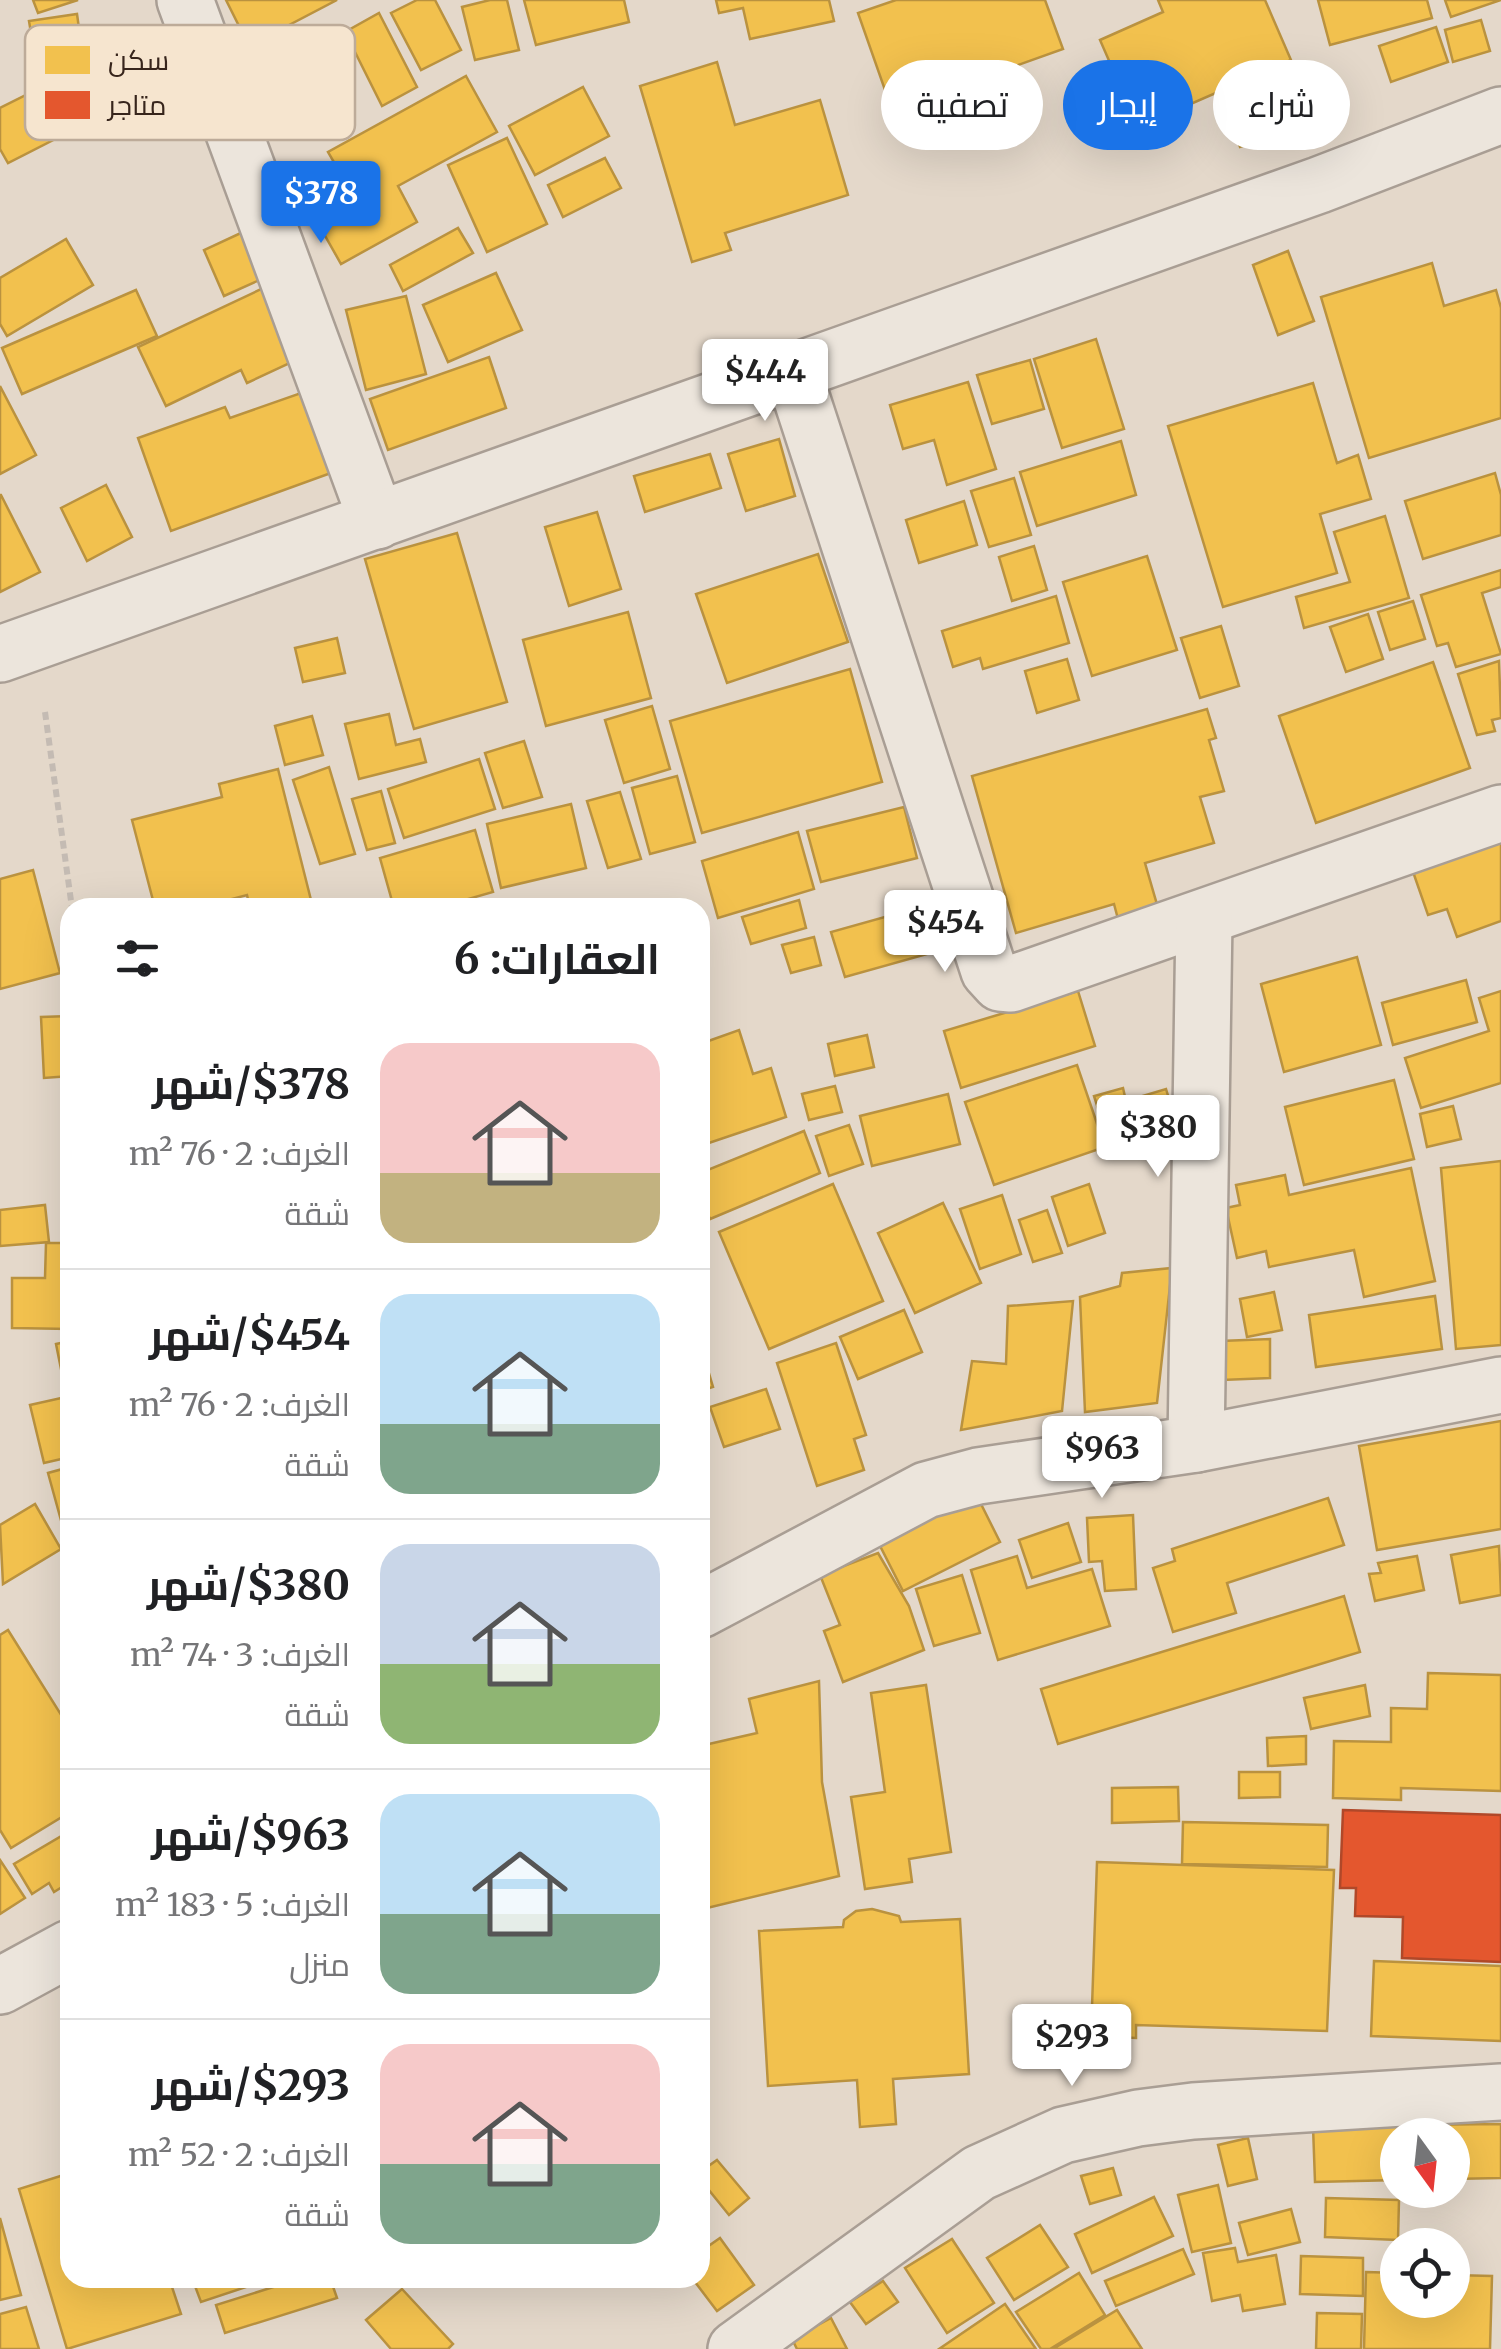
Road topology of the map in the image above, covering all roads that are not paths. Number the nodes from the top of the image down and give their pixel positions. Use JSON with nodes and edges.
{"nodes":[{"id":1,"x":184,"y":0,"type":"edge"},
{"id":2,"x":193,"y":25,"type":"edge"},
{"id":3,"x":1501,"y":115,"type":"edge"},
{"id":4,"x":236,"y":140,"type":"edge"},
{"id":5,"x":792,"y":369,"type":"junction"},
{"id":6,"x":377,"y":520,"type":"junction"},
{"id":7,"x":17,"y":648,"type":"edge"},
{"id":8,"x":1501,"y":813,"type":"edge"},
{"id":9,"x":1204,"y":918,"type":"junction"},
{"id":10,"x":1501,"y":1386,"type":"edge"},
{"id":11,"x":1196,"y":1444,"type":"junction"},
{"id":12,"x":710,"y":1605,"type":"edge"},
{"id":13,"x":60,"y":1953,"type":"edge"},
{"id":14,"x":0,"y":1986,"type":"edge"},
{"id":15,"x":1501,"y":2092,"type":"edge"},
{"id":16,"x":736,"y":2349,"type":"edge"}],
"edges":[{"from":1,"to":2,"type":"street"},
{"from":3,"to":5,"type":"street"},
{"from":4,"to":6,"type":"street"},
{"from":5,"to":6,"type":"street"},
{"from":5,"to":9,"type":"street"},
{"from":6,"to":7,"type":"street"},
{"from":8,"to":9,"type":"street"},
{"from":9,"to":11,"type":"street"},
{"from":10,"to":11,"type":"street"},
{"from":11,"to":12,"type":"street"},
{"from":13,"to":14,"type":"street"},
{"from":15,"to":16,"type":"street"}]}
